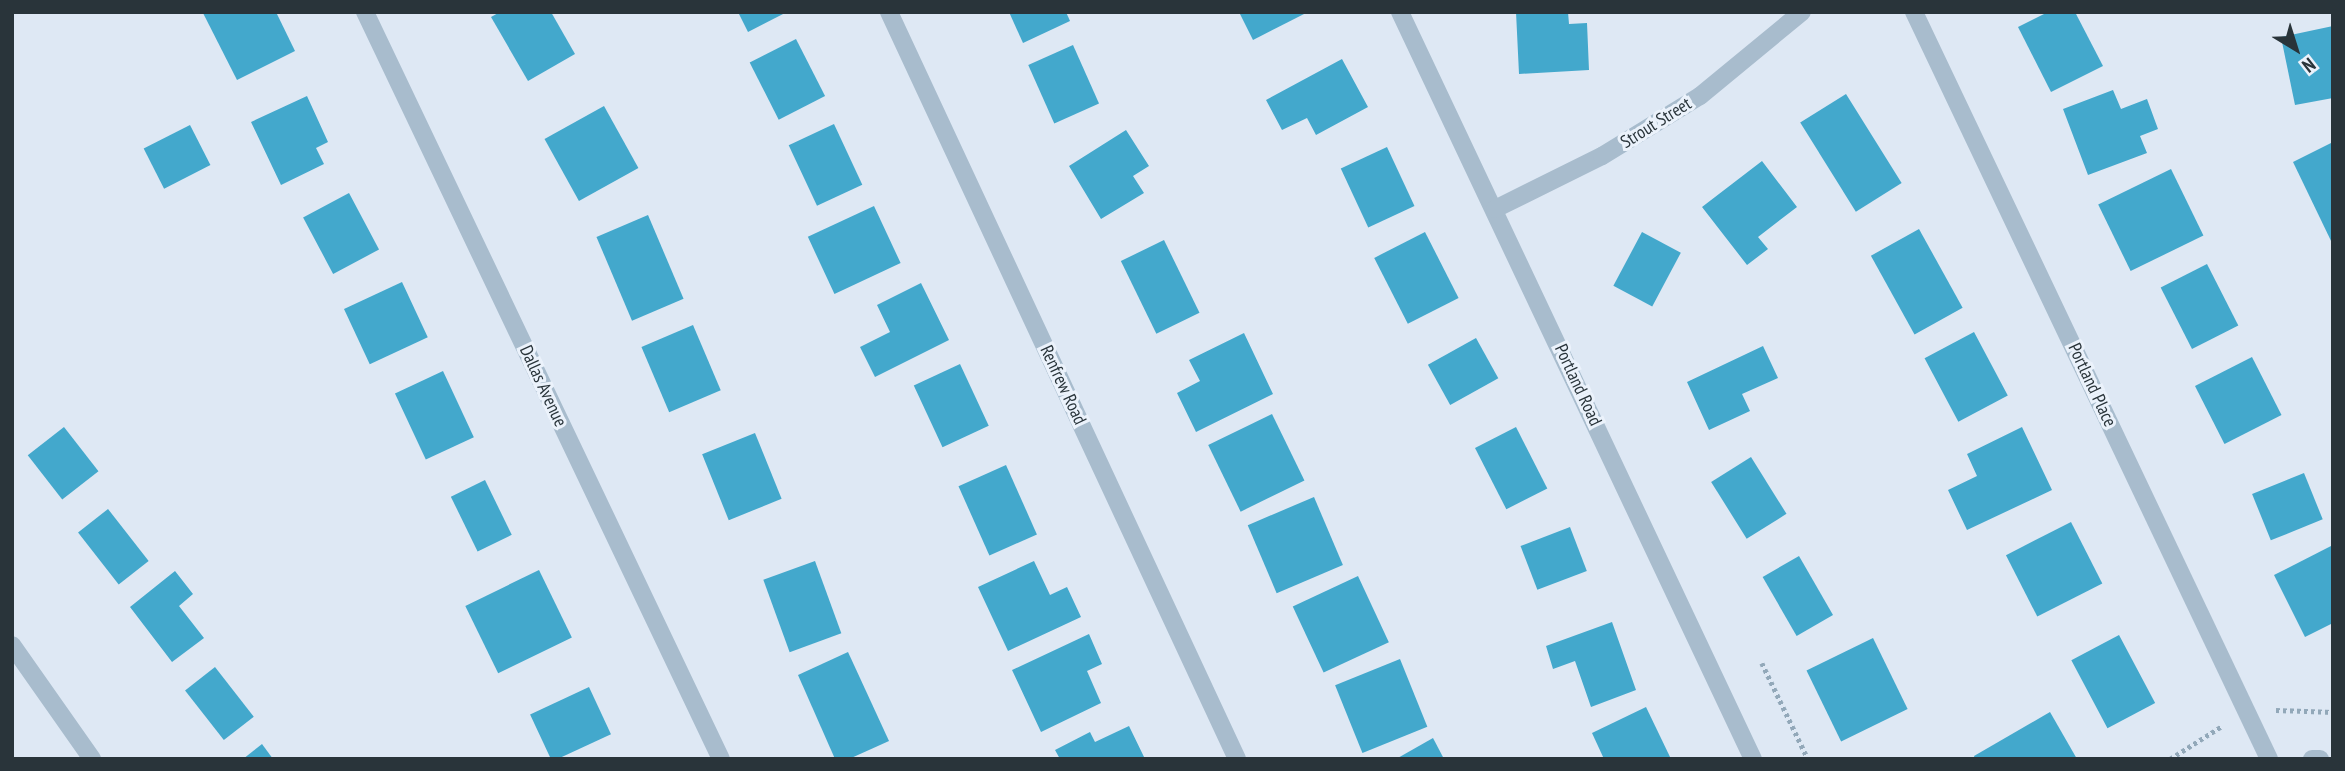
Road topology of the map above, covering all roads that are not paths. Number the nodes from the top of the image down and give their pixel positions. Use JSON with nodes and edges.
{"nodes":[{"id":1,"x":365,"y":12,"type":"edge"},
{"id":2,"x":888,"y":12,"type":"edge"},
{"id":3,"x":1400,"y":12,"type":"edge"},
{"id":4,"x":1802,"y":12,"type":"edge"},
{"id":5,"x":1914,"y":12,"type":"edge"},
{"id":6,"x":1495,"y":209,"type":"junction"},
{"id":7,"x":12,"y":645,"type":"edge"},
{"id":8,"x":92,"y":759,"type":"edge"},
{"id":9,"x":721,"y":759,"type":"edge"},
{"id":10,"x":1237,"y":759,"type":"edge"},
{"id":11,"x":1753,"y":759,"type":"edge"},
{"id":12,"x":2269,"y":759,"type":"edge"},
{"id":13,"x":2312,"y":759,"type":"edge"},
{"id":14,"x":2320,"y":759,"type":"edge"}],
"edges":[{"from":1,"to":9,"type":"street","name":"Dallas Avenue"},
{"from":2,"to":10,"type":"street","name":"Renfrew Road"},
{"from":3,"to":6,"type":"street","name":"Portland Road"},
{"from":4,"to":6,"type":"street","name":"Strout Street"},
{"from":5,"to":12,"type":"street","name":"Portland Place"},
{"from":6,"to":11,"type":"street","name":"Portland Road"},
{"from":7,"to":8,"type":"street"},
{"from":13,"to":14,"type":"street"}]}
